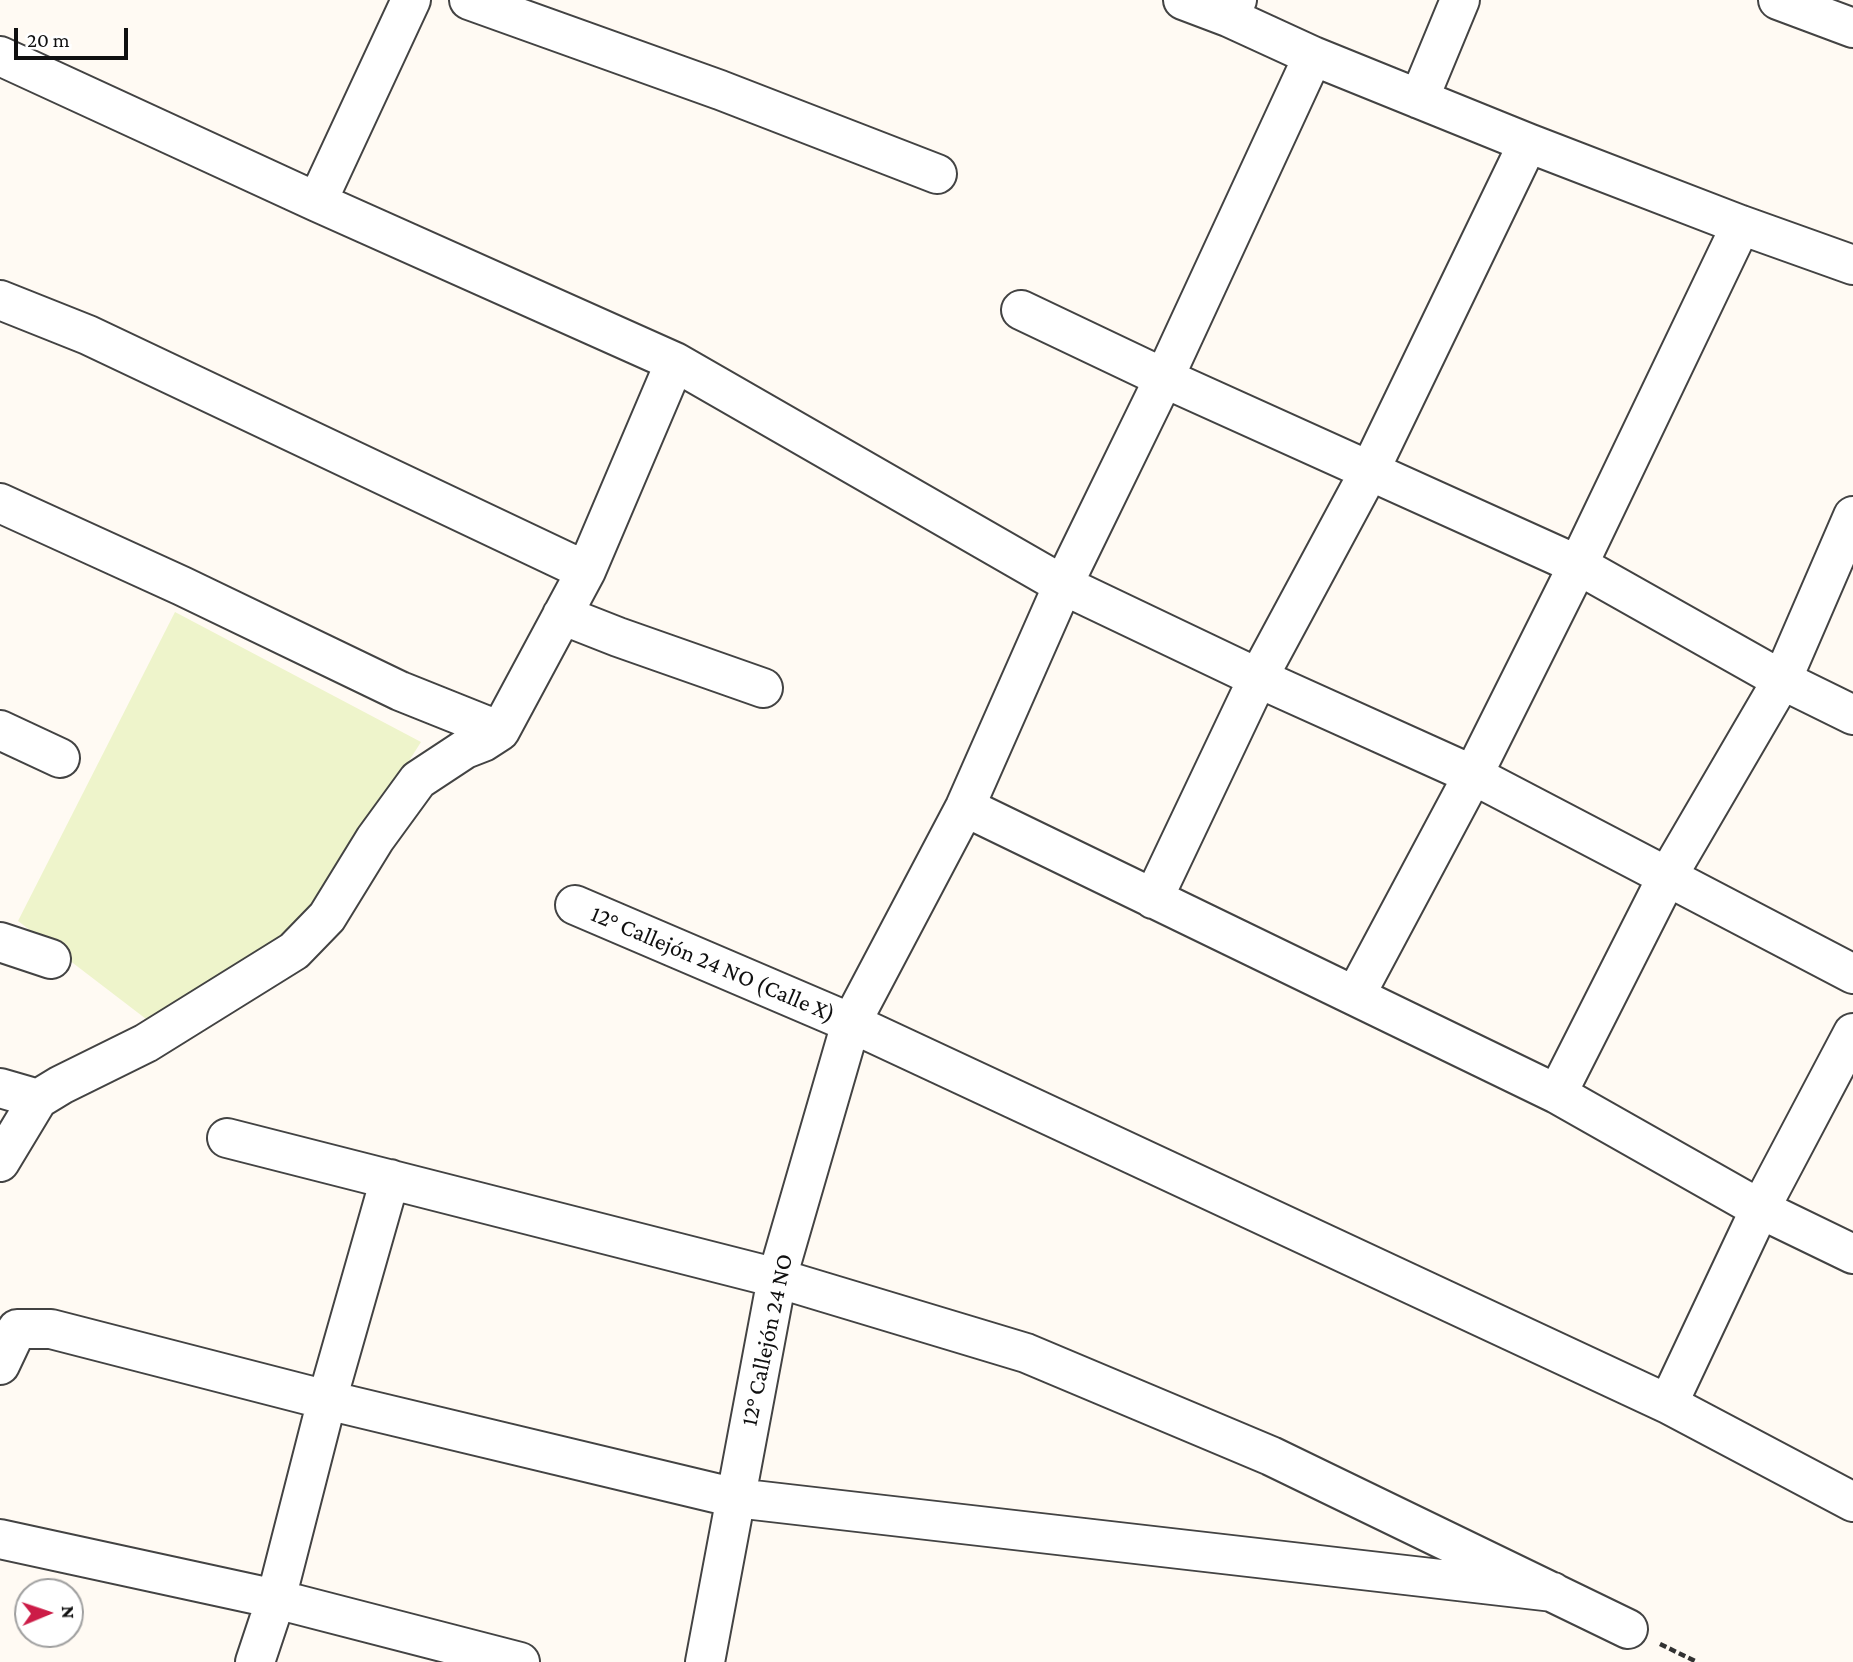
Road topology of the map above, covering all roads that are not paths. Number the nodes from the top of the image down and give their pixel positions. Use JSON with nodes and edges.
{"nodes":[{"id":1,"x":411,"y":0,"type":"edge"},
{"id":2,"x":470,"y":0,"type":"edge"},
{"id":3,"x":1183,"y":0,"type":"edge"},
{"id":4,"x":1460,"y":0,"type":"edge"},
{"id":5,"x":1778,"y":0,"type":"edge"},
{"id":6,"x":1233,"y":8,"type":"edge"},
{"id":7,"x":1853,"y":28,"type":"edge"},
{"id":8,"x":0,"y":56,"type":"edge"},
{"id":9,"x":1313,"y":56,"type":"junction"},
{"id":10,"x":1419,"y":99,"type":"junction"},
{"id":11,"x":1528,"y":143,"type":"junction"},
{"id":12,"x":937,"y":174,"type":"dead end"},
{"id":13,"x":317,"y":202,"type":"junction"},
{"id":14,"x":1741,"y":225,"type":"junction"},
{"id":15,"x":1853,"y":265,"type":"edge"},
{"id":16,"x":0,"y":300,"type":"edge"},
{"id":17,"x":1021,"y":310,"type":"dead end"},
{"id":18,"x":674,"y":362,"type":"junction"},
{"id":19,"x":1164,"y":377,"type":"junction"},
{"id":20,"x":1370,"y":470,"type":"junction"},
{"id":21,"x":0,"y":503,"type":"edge"},
{"id":22,"x":1853,"y":516,"type":"edge"},
{"id":23,"x":1578,"y":565,"type":"junction"},
{"id":24,"x":586,"y":571,"type":"junction"},
{"id":25,"x":1063,"y":585,"type":"junction"},
{"id":26,"x":562,"y":615,"type":"junction"},
{"id":27,"x":1258,"y":678,"type":"junction"},
{"id":28,"x":1782,"y":680,"type":"junction"},
{"id":29,"x":762,"y":688,"type":"dead end"},
{"id":30,"x":1853,"y":715,"type":"edge"},
{"id":31,"x":0,"y":730,"type":"edge"},
{"id":32,"x":500,"y":731,"type":"junction"},
{"id":33,"x":60,"y":758,"type":"dead end"},
{"id":34,"x":1473,"y":775,"type":"junction"},
{"id":35,"x":964,"y":807,"type":"junction"},
{"id":36,"x":1667,"y":877,"type":"junction"},
{"id":37,"x":1153,"y":899,"type":"junction"},
{"id":38,"x":575,"y":905,"type":"dead end"},
{"id":39,"x":0,"y":942,"type":"edge"},
{"id":40,"x":51,"y":959,"type":"dead end"},
{"id":41,"x":1853,"y":974,"type":"edge"},
{"id":42,"x":1356,"y":996,"type":"junction"},
{"id":43,"x":851,"y":1023,"type":"junction"},
{"id":44,"x":1853,"y":1033,"type":"edge"},
{"id":45,"x":0,"y":1088,"type":"edge"},
{"id":46,"x":1557,"y":1094,"type":"junction"},
{"id":47,"x":38,"y":1099,"type":"junction"},
{"id":48,"x":227,"y":1138,"type":"dead end"},
{"id":49,"x":0,"y":1161,"type":"edge"},
{"id":50,"x":390,"y":1179,"type":"junction"},
{"id":51,"x":1760,"y":1209,"type":"junction"},
{"id":52,"x":1853,"y":1254,"type":"edge"},
{"id":53,"x":778,"y":1278,"type":"junction"},
{"id":54,"x":0,"y":1365,"type":"edge"},
{"id":55,"x":327,"y":1400,"type":"junction"},
{"id":56,"x":1668,"y":1404,"type":"junction"},
{"id":57,"x":736,"y":1498,"type":"junction"},
{"id":58,"x":1853,"y":1502,"type":"edge"},
{"id":59,"x":0,"y":1539,"type":"edge"},
{"id":60,"x":1553,"y":1592,"type":"junction"},
{"id":61,"x":276,"y":1599,"type":"junction"},
{"id":62,"x":1628,"y":1629,"type":"dead end"},
{"id":63,"x":256,"y":1662,"type":"edge"},
{"id":64,"x":520,"y":1662,"type":"edge"},
{"id":65,"x":705,"y":1662,"type":"edge"}],
"edges":[{"from":1,"to":13,"type":"street"},
{"from":2,"to":12,"type":"street"},
{"from":3,"to":6,"type":"street"},
{"from":4,"to":10,"type":"street"},
{"from":5,"to":7,"type":"street"},
{"from":6,"to":9,"type":"street"},
{"from":8,"to":13,"type":"street"},
{"from":9,"to":10,"type":"street"},
{"from":9,"to":19,"type":"street","name":"12° Callejón 24 NO"},
{"from":10,"to":11,"type":"street"},
{"from":11,"to":14,"type":"street"},
{"from":11,"to":20,"type":"street"},
{"from":13,"to":18,"type":"street"},
{"from":14,"to":15,"type":"street"},
{"from":14,"to":23,"type":"street"},
{"from":16,"to":24,"type":"street"},
{"from":17,"to":19,"type":"street"},
{"from":18,"to":24,"type":"street"},
{"from":18,"to":25,"type":"street"},
{"from":19,"to":20,"type":"street"},
{"from":19,"to":25,"type":"street","name":"12° Callejón 24 NO"},
{"from":20,"to":23,"type":"street"},
{"from":20,"to":27,"type":"street"},
{"from":21,"to":32,"type":"street"},
{"from":22,"to":28,"type":"street"},
{"from":23,"to":28,"type":"street"},
{"from":23,"to":34,"type":"street"},
{"from":24,"to":26,"type":"street"},
{"from":25,"to":27,"type":"street"},
{"from":25,"to":35,"type":"street","name":"12° Callejón 24 NO"},
{"from":26,"to":29,"type":"street"},
{"from":26,"to":32,"type":"street"},
{"from":27,"to":34,"type":"street"},
{"from":27,"to":37,"type":"street"},
{"from":28,"to":30,"type":"street"},
{"from":28,"to":36,"type":"street"},
{"from":31,"to":33,"type":"street"},
{"from":32,"to":47,"type":"street"},
{"from":34,"to":36,"type":"street"},
{"from":34,"to":42,"type":"street"},
{"from":35,"to":37,"type":"street"},
{"from":35,"to":43,"type":"street","name":"12° Callejón 24 NO"},
{"from":36,"to":41,"type":"street"},
{"from":36,"to":46,"type":"street"},
{"from":37,"to":42,"type":"street"},
{"from":38,"to":43,"type":"street","name":"12° Callejón 24 NO (Calle X)"},
{"from":39,"to":40,"type":"street"},
{"from":42,"to":46,"type":"street"},
{"from":43,"to":53,"type":"street","name":"12° Callejón 24 NO"},
{"from":43,"to":56,"type":"street","name":"12° Callejón 24 NO (Calle X)"},
{"from":44,"to":51,"type":"street"},
{"from":45,"to":47,"type":"street"},
{"from":46,"to":51,"type":"street"},
{"from":47,"to":49,"type":"street"},
{"from":48,"to":50,"type":"street"},
{"from":50,"to":53,"type":"street"},
{"from":50,"to":55,"type":"street"},
{"from":51,"to":52,"type":"street"},
{"from":51,"to":56,"type":"street"},
{"from":53,"to":57,"type":"street","name":"12° Callejón 24 NO"},
{"from":53,"to":60,"type":"street"},
{"from":54,"to":55,"type":"street"},
{"from":55,"to":57,"type":"street"},
{"from":55,"to":61,"type":"street"},
{"from":56,"to":58,"type":"street","name":"12° Callejón 24 NO (Calle X)"},
{"from":57,"to":60,"type":"street"},
{"from":57,"to":65,"type":"street","name":"12° Callejón 24 NO"},
{"from":59,"to":61,"type":"street"},
{"from":60,"to":62,"type":"street"},
{"from":61,"to":63,"type":"street"},
{"from":61,"to":64,"type":"street"}]}
